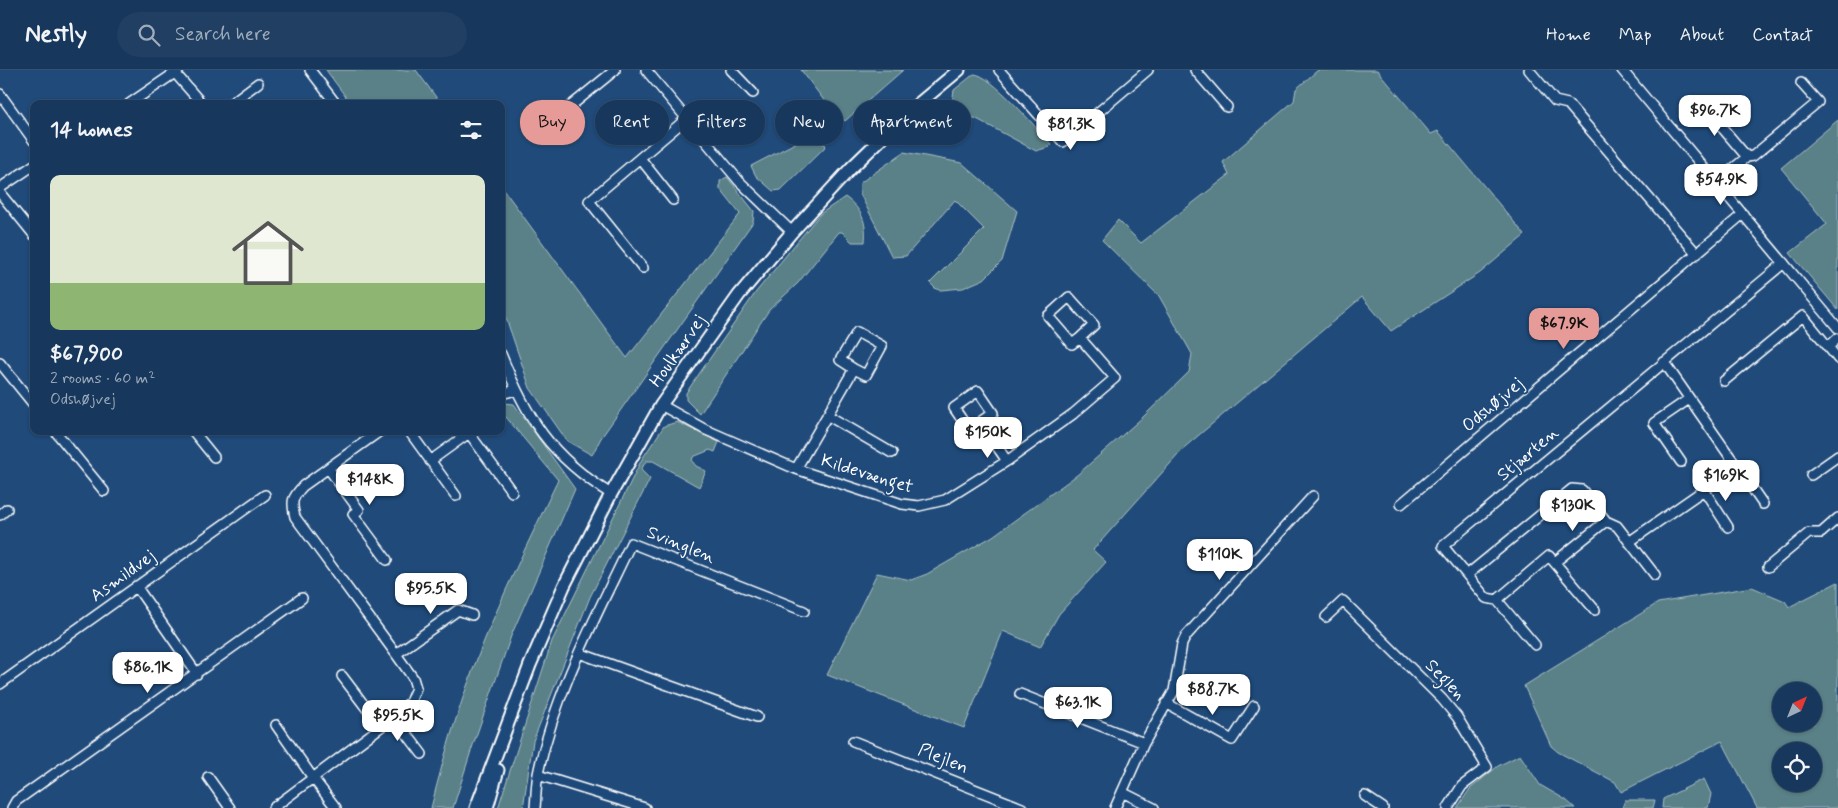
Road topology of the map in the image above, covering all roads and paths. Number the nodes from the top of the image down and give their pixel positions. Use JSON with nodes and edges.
{"nodes":[{"id":1,"x":310,"y":70,"type":"edge"},
{"id":2,"x":615,"y":70,"type":"edge"},
{"id":3,"x":646,"y":70,"type":"edge"},
{"id":4,"x":731,"y":70,"type":"edge"},
{"id":5,"x":959,"y":70,"type":"edge"},
{"id":6,"x":999,"y":70,"type":"edge"},
{"id":7,"x":1148,"y":70,"type":"edge"},
{"id":8,"x":1195,"y":70,"type":"edge"},
{"id":9,"x":1529,"y":70,"type":"edge"},
{"id":10,"x":1622,"y":70,"type":"edge"},
{"id":11,"x":177,"y":71,"type":"edge"},
{"id":12,"x":258,"y":83,"type":"dead end"},
{"id":13,"x":1801,"y":83,"type":"dead end"},
{"id":14,"x":753,"y":92,"type":"dead end"},
{"id":15,"x":0,"y":94,"type":"edge"},
{"id":16,"x":135,"y":100,"type":"edge"},
{"id":17,"x":199,"y":100,"type":"edge"},
{"id":18,"x":235,"y":100,"type":"edge"},
{"id":19,"x":333,"y":100,"type":"edge"},
{"id":20,"x":578,"y":100,"type":"edge"},
{"id":21,"x":1715,"y":105,"type":"dead end"},
{"id":22,"x":1227,"y":107,"type":"dead end"},
{"id":23,"x":679,"y":110,"type":"edge"},
{"id":24,"x":679,"y":125,"type":"edge"},
{"id":25,"x":30,"y":135,"type":"edge"},
{"id":26,"x":708,"y":145,"type":"edge"},
{"id":27,"x":1747,"y":157,"type":"junction"},
{"id":28,"x":640,"y":158,"type":"junction"},
{"id":29,"x":30,"y":168,"type":"edge"},
{"id":30,"x":1717,"y":182,"type":"junction"},
{"id":31,"x":0,"y":188,"type":"edge"},
{"id":32,"x":0,"y":193,"type":"edge"},
{"id":33,"x":673,"y":200,"type":"dead end"},
{"id":34,"x":1743,"y":214,"type":"junction"},
{"id":35,"x":30,"y":230,"type":"edge"},
{"id":36,"x":792,"y":232,"type":"junction"},
{"id":37,"x":1697,"y":254,"type":"junction"},
{"id":38,"x":1784,"y":263,"type":"junction"},
{"id":39,"x":643,"y":268,"type":"dead end"},
{"id":40,"x":1838,"y":328,"type":"edge"},
{"id":41,"x":1080,"y":338,"type":"junction"},
{"id":42,"x":1838,"y":338,"type":"edge"},
{"id":43,"x":1828,"y":347,"type":"junction"},
{"id":44,"x":1838,"y":359,"type":"edge"},
{"id":45,"x":1664,"y":362,"type":"junction"},
{"id":46,"x":0,"y":363,"type":"edge"},
{"id":47,"x":505,"y":364,"type":"edge"},
{"id":48,"x":854,"y":368,"type":"junction"},
{"id":49,"x":1724,"y":381,"type":"dead end"},
{"id":50,"x":516,"y":390,"type":"junction"},
{"id":51,"x":505,"y":393,"type":"edge"},
{"id":52,"x":1689,"y":399,"type":"junction"},
{"id":53,"x":30,"y":400,"type":"edge"},
{"id":54,"x":661,"y":405,"type":"junction"},
{"id":55,"x":827,"y":415,"type":"junction"},
{"id":56,"x":980,"y":422,"type":"junction"},
{"id":57,"x":58,"y":435,"type":"edge"},
{"id":58,"x":196,"y":435,"type":"edge"},
{"id":59,"x":374,"y":435,"type":"edge"},
{"id":60,"x":412,"y":435,"type":"edge"},
{"id":61,"x":466,"y":435,"type":"edge"},
{"id":62,"x":470,"y":435,"type":"edge"},
{"id":63,"x":892,"y":453,"type":"dead end"},
{"id":64,"x":1838,"y":456,"type":"edge"},
{"id":65,"x":214,"y":457,"type":"dead end"},
{"id":66,"x":430,"y":461,"type":"junction"},
{"id":67,"x":1007,"y":461,"type":"junction"},
{"id":68,"x":1682,"y":462,"type":"dead end"},
{"id":69,"x":1737,"y":467,"type":"junction"},
{"id":70,"x":328,"y":468,"type":"junction"},
{"id":71,"x":796,"y":469,"type":"junction"},
{"id":72,"x":1811,"y":475,"type":"dead end"},
{"id":73,"x":1704,"y":490,"type":"junction"},
{"id":74,"x":104,"y":491,"type":"dead end"},
{"id":75,"x":512,"y":492,"type":"dead end"},
{"id":76,"x":265,"y":494,"type":"dead end"},
{"id":77,"x":611,"y":494,"type":"junction"},
{"id":78,"x":456,"y":496,"type":"dead end"},
{"id":79,"x":1313,"y":496,"type":"dead end"},
{"id":80,"x":1401,"y":504,"type":"dead end"},
{"id":81,"x":1763,"y":504,"type":"dead end"},
{"id":82,"x":1838,"y":518,"type":"edge"},
{"id":83,"x":1606,"y":521,"type":"junction"},
{"id":84,"x":1728,"y":527,"type":"dead end"},
{"id":85,"x":1629,"y":542,"type":"junction"},
{"id":86,"x":387,"y":560,"type":"dead end"},
{"id":87,"x":1555,"y":562,"type":"junction"},
{"id":88,"x":1768,"y":567,"type":"dead end"},
{"id":89,"x":1655,"y":574,"type":"dead end"},
{"id":90,"x":1467,"y":575,"type":"junction"},
{"id":91,"x":136,"y":586,"type":"junction"},
{"id":92,"x":302,"y":598,"type":"dead end"},
{"id":93,"x":1497,"y":600,"type":"junction"},
{"id":94,"x":1595,"y":610,"type":"dead end"},
{"id":95,"x":804,"y":611,"type":"dead end"},
{"id":96,"x":472,"y":615,"type":"dead end"},
{"id":97,"x":1326,"y":617,"type":"dead end"},
{"id":98,"x":1535,"y":645,"type":"dead end"},
{"id":99,"x":579,"y":653,"type":"junction"},
{"id":100,"x":396,"y":654,"type":"junction"},
{"id":101,"x":197,"y":674,"type":"junction"},
{"id":102,"x":342,"y":676,"type":"dead end"},
{"id":103,"x":0,"y":684,"type":"edge"},
{"id":104,"x":1020,"y":694,"type":"dead end"},
{"id":105,"x":1166,"y":704,"type":"junction"},
{"id":106,"x":1254,"y":706,"type":"dead end"},
{"id":107,"x":513,"y":713,"type":"junction"},
{"id":108,"x":394,"y":717,"type":"junction"},
{"id":109,"x":758,"y":717,"type":"dead end"},
{"id":110,"x":276,"y":724,"type":"dead end"},
{"id":111,"x":380,"y":726,"type":"junction"},
{"id":112,"x":853,"y":741,"type":"dead end"},
{"id":113,"x":1144,"y":743,"type":"junction"},
{"id":114,"x":422,"y":754,"type":"dead end"},
{"id":115,"x":538,"y":776,"type":"junction"},
{"id":116,"x":208,"y":777,"type":"dead end"},
{"id":117,"x":313,"y":778,"type":"junction"},
{"id":118,"x":1122,"y":792,"type":"junction"},
{"id":119,"x":1365,"y":796,"type":"dead end"},
{"id":120,"x":12,"y":808,"type":"edge"},
{"id":121,"x":230,"y":808,"type":"edge"},
{"id":122,"x":273,"y":808,"type":"edge"},
{"id":123,"x":336,"y":808,"type":"edge"},
{"id":124,"x":476,"y":808,"type":"edge"},
{"id":125,"x":487,"y":808,"type":"edge"},
{"id":126,"x":535,"y":808,"type":"edge"},
{"id":127,"x":646,"y":808,"type":"edge"},
{"id":128,"x":1022,"y":808,"type":"edge"},
{"id":129,"x":1115,"y":808,"type":"edge"},
{"id":130,"x":1154,"y":808,"type":"edge"},
{"id":131,"x":1383,"y":808,"type":"edge"},
{"id":132,"x":1448,"y":808,"type":"edge"}],
"edges":[{"from":1,"to":19,"type":"street"},
{"from":2,"to":20,"type":"street"},
{"from":3,"to":23,"type":"street"},
{"from":4,"to":14,"type":"street"},
{"from":5,"to":36,"type":"street","name":"Houlkærvej"},
{"from":6,"to":7,"type":"street"},
{"from":8,"to":22,"type":"street"},
{"from":9,"to":37,"type":"street"},
{"from":10,"to":30,"type":"street"},
{"from":11,"to":16,"type":"street"},
{"from":11,"to":17,"type":"street"},
{"from":12,"to":18,"type":"street"},
{"from":13,"to":27,"type":"street"},
{"from":15,"to":25,"type":"street"},
{"from":21,"to":27,"type":"street"},
{"from":24,"to":28,"type":"street"},
{"from":26,"to":36,"type":"street"},
{"from":27,"to":30,"type":"street"},
{"from":28,"to":33,"type":"street"},
{"from":28,"to":39,"type":"street"},
{"from":29,"to":31,"type":"street"},
{"from":30,"to":34,"type":"street"},
{"from":32,"to":35,"type":"street"},
{"from":34,"to":37,"type":"street","name":"Odshøjvej"},
{"from":34,"to":38,"type":"street"},
{"from":36,"to":54,"type":"street","name":"Houlkærvej"},
{"from":37,"to":80,"type":"street","name":"Odshøjvej"},
{"from":38,"to":40,"type":"street"},
{"from":38,"to":45,"type":"street","name":"Stjærten"},
{"from":41,"to":41,"type":"street"},
{"from":41,"to":67,"type":"street","name":"Kildevænget"},
{"from":42,"to":43,"type":"street"},
{"from":43,"to":44,"type":"street"},
{"from":43,"to":49,"type":"street"},
{"from":45,"to":52,"type":"street"},
{"from":45,"to":90,"type":"street","name":"Stjærten"},
{"from":46,"to":53,"type":"street"},
{"from":47,"to":50,"type":"street"},
{"from":48,"to":48,"type":"street"},
{"from":48,"to":55,"type":"street","name":"Kildevænget"},
{"from":50,"to":51,"type":"street"},
{"from":50,"to":77,"type":"street"},
{"from":52,"to":68,"type":"street"},
{"from":52,"to":69,"type":"street"},
{"from":54,"to":71,"type":"street","name":"Kildevænget"},
{"from":54,"to":77,"type":"street","name":"Houlkærvej"},
{"from":55,"to":63,"type":"street","name":"Kildevænget"},
{"from":55,"to":71,"type":"street","name":"Kildevænget"},
{"from":56,"to":56,"type":"street"},
{"from":56,"to":67,"type":"street"},
{"from":57,"to":74,"type":"street"},
{"from":58,"to":65,"type":"street"},
{"from":59,"to":70,"type":"street"},
{"from":60,"to":66,"type":"street"},
{"from":61,"to":66,"type":"street"},
{"from":62,"to":75,"type":"street"},
{"from":64,"to":72,"type":"street"},
{"from":66,"to":78,"type":"street"},
{"from":67,"to":71,"type":"street","name":"Kildevænget"},
{"from":69,"to":73,"type":"street"},
{"from":69,"to":81,"type":"street"},
{"from":70,"to":86,"type":"street"},
{"from":70,"to":100,"type":"street"},
{"from":73,"to":84,"type":"street"},
{"from":73,"to":85,"type":"street"},
{"from":76,"to":91,"type":"street","name":"Asmildvej"},
{"from":77,"to":107,"type":"street","name":"Houlkærvej"},
{"from":79,"to":105,"type":"street"},
{"from":82,"to":88,"type":"street"},
{"from":83,"to":85,"type":"street"},
{"from":83,"to":87,"type":"street"},
{"from":83,"to":90,"type":"street"},
{"from":85,"to":89,"type":"street"},
{"from":87,"to":93,"type":"street"},
{"from":87,"to":94,"type":"street"},
{"from":90,"to":93,"type":"street","name":"Stjærten"},
{"from":91,"to":101,"type":"street"},
{"from":91,"to":103,"type":"street","name":"Asmildvej"},
{"from":92,"to":101,"type":"street"},
{"from":93,"to":98,"type":"street","name":"Stjærten"},
{"from":95,"to":99,"type":"street","name":"Svinglen"},
{"from":96,"to":100,"type":"street"},
{"from":97,"to":132,"type":"street","name":"Seglen"},
{"from":99,"to":109,"type":"street"},
{"from":99,"to":115,"type":"street","name":"Svinglen"},
{"from":100,"to":108,"type":"street"},
{"from":101,"to":120,"type":"street"},
{"from":102,"to":111,"type":"street"},
{"from":104,"to":113,"type":"street"},
{"from":105,"to":106,"type":"street"},
{"from":105,"to":113,"type":"street"},
{"from":107,"to":124,"type":"street","name":"Houlkærvej"},
{"from":107,"to":125,"type":"street","name":"Houlkærvej"},
{"from":108,"to":111,"type":"street"},
{"from":108,"to":114,"type":"street"},
{"from":110,"to":117,"type":"street"},
{"from":111,"to":117,"type":"street"},
{"from":112,"to":128,"type":"street","name":"Plejlen"},
{"from":113,"to":118,"type":"street"},
{"from":115,"to":126,"type":"street","name":"Svinglen"},
{"from":115,"to":127,"type":"street"},
{"from":116,"to":121,"type":"street"},
{"from":117,"to":122,"type":"street"},
{"from":117,"to":123,"type":"street"},
{"from":118,"to":129,"type":"street"},
{"from":118,"to":130,"type":"street"},
{"from":119,"to":131,"type":"street"}]}
